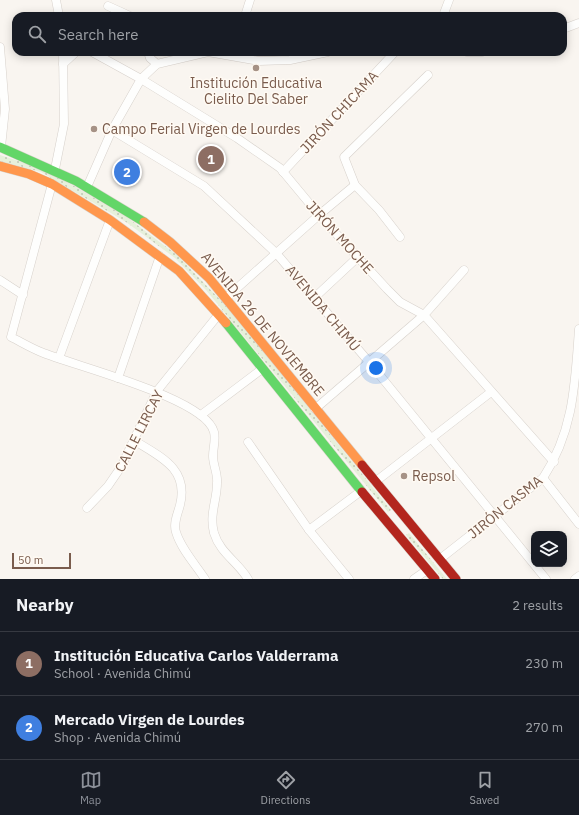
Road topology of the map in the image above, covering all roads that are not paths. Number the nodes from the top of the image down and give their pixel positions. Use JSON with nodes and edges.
{"nodes":[{"id":1,"x":56,"y":0,"type":"edge"},
{"id":2,"x":250,"y":0,"type":"edge"},
{"id":3,"x":449,"y":0,"type":"edge"},
{"id":4,"x":108,"y":6,"type":"dead end"},
{"id":5,"x":58,"y":12,"type":"edge"},
{"id":6,"x":121,"y":12,"type":"edge"},
{"id":7,"x":246,"y":12,"type":"edge"},
{"id":8,"x":444,"y":12,"type":"edge"},
{"id":9,"x":579,"y":23,"type":"edge"},
{"id":10,"x":567,"y":28,"type":"edge"},
{"id":11,"x":0,"y":46,"type":"edge"},
{"id":12,"x":63,"y":56,"type":"edge"},
{"id":13,"x":72,"y":56,"type":"edge"},
{"id":14,"x":99,"y":56,"type":"edge"},
{"id":15,"x":149,"y":56,"type":"edge"},
{"id":16,"x":191,"y":56,"type":"edge"},
{"id":17,"x":238,"y":56,"type":"edge"},
{"id":18,"x":309,"y":56,"type":"edge"},
{"id":19,"x":391,"y":56,"type":"edge"},
{"id":20,"x":64,"y":64,"type":"junction"},
{"id":21,"x":157,"y":64,"type":"junction"},
{"id":22,"x":428,"y":75,"type":"dead end"},
{"id":23,"x":141,"y":79,"type":"junction"},
{"id":24,"x":112,"y":130,"type":"junction"},
{"id":25,"x":0,"y":147,"type":"edge"},
{"id":26,"x":0,"y":166,"type":"edge"},
{"id":27,"x":55,"y":170,"type":"junction"},
{"id":28,"x":283,"y":172,"type":"junction"},
{"id":29,"x":52,"y":184,"type":"junction"},
{"id":30,"x":355,"y":185,"type":"junction"},
{"id":31,"x":87,"y":187,"type":"junction"},
{"id":32,"x":319,"y":215,"type":"junction"},
{"id":33,"x":110,"y":220,"type":"junction"},
{"id":34,"x":400,"y":237,"type":"dead end"},
{"id":35,"x":276,"y":253,"type":"junction"},
{"id":36,"x":160,"y":256,"type":"junction"},
{"id":37,"x":358,"y":257,"type":"junction"},
{"id":38,"x":464,"y":270,"type":"dead end"},
{"id":39,"x":0,"y":280,"type":"edge"},
{"id":40,"x":23,"y":295,"type":"junction"},
{"id":41,"x":226,"y":298,"type":"junction"},
{"id":42,"x":314,"y":298,"type":"junction"},
{"id":43,"x":219,"y":314,"type":"junction"},
{"id":44,"x":424,"y":315,"type":"junction"},
{"id":45,"x":579,"y":329,"type":"edge"},
{"id":46,"x":579,"y":341,"type":"edge"},
{"id":47,"x":59,"y":358,"type":"junction"},
{"id":48,"x":369,"y":362,"type":"junction"},
{"id":49,"x":262,"y":369,"type":"junction"},
{"id":50,"x":118,"y":378,"type":"junction"},
{"id":51,"x":157,"y":391,"type":"junction"},
{"id":52,"x":492,"y":392,"type":"junction"},
{"id":53,"x":576,"y":400,"type":"edge"},
{"id":54,"x":315,"y":408,"type":"junction"},
{"id":55,"x":201,"y":415,"type":"junction"},
{"id":56,"x":431,"y":439,"type":"junction"},
{"id":57,"x":135,"y":441,"type":"junction"},
{"id":58,"x":248,"y":442,"type":"dead end"},
{"id":59,"x":554,"y":462,"type":"junction"},
{"id":60,"x":543,"y":478,"type":"junction"},
{"id":61,"x":375,"y":482,"type":"junction"},
{"id":62,"x":361,"y":491,"type":"junction"},
{"id":63,"x":87,"y":508,"type":"dead end"},
{"id":64,"x":494,"y":516,"type":"junction"},
{"id":65,"x":406,"y":519,"type":"junction"},
{"id":66,"x":579,"y":524,"type":"edge"},
{"id":67,"x":309,"y":530,"type":"junction"},
{"id":68,"x":394,"y":530,"type":"junction"},
{"id":69,"x":440,"y":558,"type":"junction"},
{"id":70,"x":427,"y":570,"type":"junction"},
{"id":71,"x":579,"y":576,"type":"edge"},
{"id":72,"x":205,"y":579,"type":"edge"},
{"id":73,"x":248,"y":579,"type":"edge"},
{"id":74,"x":349,"y":579,"type":"edge"},
{"id":75,"x":414,"y":579,"type":"edge"},
{"id":76,"x":435,"y":579,"type":"edge"},
{"id":77,"x":456,"y":579,"type":"edge"},
{"id":78,"x":546,"y":579,"type":"edge"},
{"id":79,"x":575,"y":579,"type":"edge"}],
"edges":[{"from":1,"to":5,"type":"street"},
{"from":2,"to":7,"type":"street"},
{"from":3,"to":8,"type":"street"},
{"from":4,"to":6,"type":"street"},
{"from":9,"to":10,"type":"street"},
{"from":11,"to":25,"type":"street"},
{"from":12,"to":20,"type":"street"},
{"from":13,"to":20,"type":"street"},
{"from":14,"to":23,"type":"street","name":"JIRÓN MOCHE"},
{"from":15,"to":21,"type":"street"},
{"from":16,"to":21,"type":"street"},
{"from":17,"to":18,"type":"street"},
{"from":19,"to":28,"type":"street","name":"JIRÓN CHICAMA"},
{"from":20,"to":27,"type":"street"},
{"from":21,"to":23,"type":"street"},
{"from":22,"to":30,"type":"street"},
{"from":23,"to":24,"type":"street"},
{"from":23,"to":28,"type":"street","name":"JIRÓN MOCHE"},
{"from":24,"to":31,"type":"street"},
{"from":24,"to":35,"type":"street","name":"AVENIDA CHIMÚ"},
{"from":25,"to":27,"type":"main road","name":"AVENIDA 26 DE NOVIEMBRE"},
{"from":26,"to":29,"type":"main road","name":"AVENIDA 26 DE NOVIEMBRE"},
{"from":27,"to":31,"type":"main road","name":"AVENIDA 26 DE NOVIEMBRE"},
{"from":28,"to":32,"type":"street","name":"JIRÓN MOCHE"},
{"from":29,"to":33,"type":"main road","name":"AVENIDA 26 DE NOVIEMBRE"},
{"from":29,"to":40,"type":"street"},
{"from":30,"to":32,"type":"street"},
{"from":30,"to":34,"type":"street"},
{"from":31,"to":41,"type":"main road","name":"AVENIDA 26 DE NOVIEMBRE"},
{"from":32,"to":35,"type":"street"},
{"from":32,"to":37,"type":"street","name":"JIRÓN MOCHE"},
{"from":33,"to":36,"type":"main road","name":"AVENIDA 26 DE NOVIEMBRE"},
{"from":33,"to":47,"type":"street"},
{"from":35,"to":41,"type":"street"},
{"from":35,"to":42,"type":"street","name":"AVENIDA CHIMÚ"},
{"from":36,"to":43,"type":"main road","name":"AVENIDA 26 DE NOVIEMBRE"},
{"from":36,"to":50,"type":"street"},
{"from":37,"to":42,"type":"street"},
{"from":37,"to":44,"type":"street","name":"JIRÓN MOCHE"},
{"from":38,"to":44,"type":"street"},
{"from":39,"to":40,"type":"street"},
{"from":40,"to":47,"type":"street"},
{"from":41,"to":54,"type":"main road","name":"AVENIDA 26 DE NOVIEMBRE"},
{"from":42,"to":48,"type":"street","name":"AVENIDA CHIMÚ"},
{"from":43,"to":49,"type":"main road","name":"AVENIDA 26 DE NOVIEMBRE"},
{"from":43,"to":51,"type":"street","name":"CALLE LIRCAY"},
{"from":44,"to":48,"type":"street"},
{"from":44,"to":52,"type":"street","name":"JIRÓN MOCHE"},
{"from":45,"to":46,"type":"street","name":"JIRÓN CASMA"},
{"from":46,"to":53,"type":"street","name":"JIRÓN CASMA"},
{"from":47,"to":50,"type":"street"},
{"from":48,"to":54,"type":"street"},
{"from":48,"to":56,"type":"street","name":"AVENIDA CHIMÚ"},
{"from":49,"to":55,"type":"street"},
{"from":49,"to":62,"type":"main road","name":"AVENIDA 26 DE NOVIEMBRE"},
{"from":50,"to":51,"type":"street"},
{"from":51,"to":55,"type":"street"},
{"from":51,"to":57,"type":"street","name":"CALLE LIRCAY"},
{"from":52,"to":56,"type":"street"},
{"from":52,"to":59,"type":"street","name":"JIRÓN MOCHE"},
{"from":53,"to":59,"type":"street","name":"JIRÓN CASMA"},
{"from":54,"to":61,"type":"main road","name":"AVENIDA 26 DE NOVIEMBRE"},
{"from":55,"to":73,"type":"street"},
{"from":56,"to":61,"type":"street"},
{"from":56,"to":64,"type":"street","name":"AVENIDA CHIMÚ"},
{"from":57,"to":63,"type":"street","name":"CALLE LIRCAY"},
{"from":57,"to":72,"type":"street"},
{"from":58,"to":67,"type":"street"},
{"from":59,"to":60,"type":"street","name":"JIRÓN CASMA"},
{"from":60,"to":64,"type":"street","name":"JIRÓN CASMA"},
{"from":60,"to":66,"type":"street"},
{"from":61,"to":65,"type":"main road","name":"AVENIDA 26 DE NOVIEMBRE"},
{"from":62,"to":67,"type":"street"},
{"from":62,"to":68,"type":"main road","name":"AVENIDA 26 DE NOVIEMBRE"},
{"from":64,"to":69,"type":"street","name":"JIRÓN CASMA"},
{"from":64,"to":78,"type":"street","name":"AVENIDA CHIMÚ"},
{"from":65,"to":68,"type":"main road"},
{"from":65,"to":69,"type":"main road","name":"AVENIDA 26 DE NOVIEMBRE"},
{"from":67,"to":74,"type":"street"},
{"from":68,"to":70,"type":"main road","name":"AVENIDA 26 DE NOVIEMBRE"},
{"from":69,"to":77,"type":"main road","name":"AVENIDA 26 DE NOVIEMBRE"},
{"from":70,"to":75,"type":"street"},
{"from":70,"to":76,"type":"main road","name":"AVENIDA 26 DE NOVIEMBRE"},
{"from":71,"to":79,"type":"street"}]}
